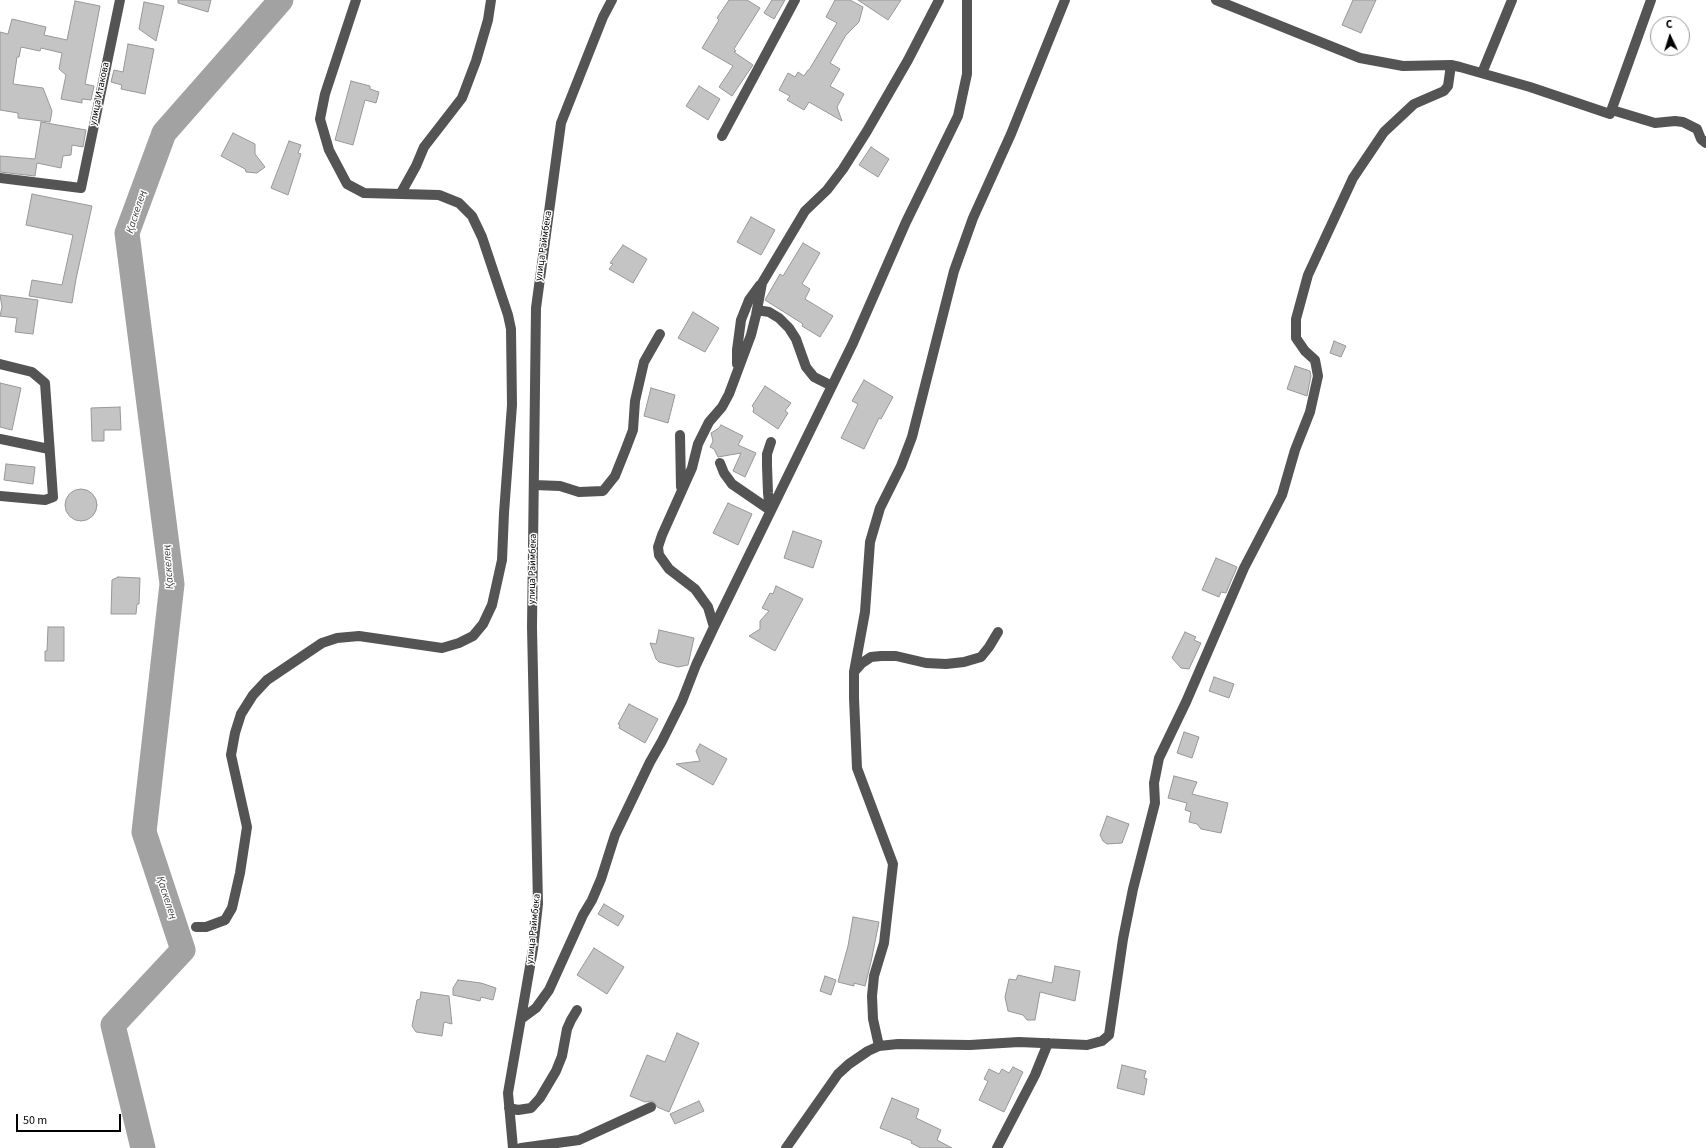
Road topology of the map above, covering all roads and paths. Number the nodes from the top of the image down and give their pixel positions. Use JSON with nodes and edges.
{"nodes":[{"id":1,"x":120,"y":0,"type":"edge"},
{"id":2,"x":356,"y":0,"type":"edge"},
{"id":3,"x":491,"y":0,"type":"edge"},
{"id":4,"x":612,"y":0,"type":"edge"},
{"id":5,"x":795,"y":0,"type":"edge"},
{"id":6,"x":939,"y":0,"type":"edge"},
{"id":7,"x":967,"y":0,"type":"edge"},
{"id":8,"x":1065,"y":0,"type":"edge"},
{"id":9,"x":1216,"y":0,"type":"edge"},
{"id":10,"x":1512,"y":0,"type":"edge"},
{"id":11,"x":1651,"y":0,"type":"edge"},
{"id":12,"x":1451,"y":65,"type":"junction"},
{"id":13,"x":1482,"y":73,"type":"junction"},
{"id":14,"x":1612,"y":110,"type":"junction"},
{"id":15,"x":722,"y":136,"type":"dead end"},
{"id":16,"x":1706,"y":143,"type":"edge"},
{"id":17,"x":0,"y":178,"type":"edge"},
{"id":18,"x":401,"y":193,"type":"junction"},
{"id":19,"x":762,"y":283,"type":"junction"},
{"id":20,"x":757,"y":310,"type":"junction"},
{"id":21,"x":660,"y":334,"type":"dead end"},
{"id":22,"x":0,"y":364,"type":"edge"},
{"id":23,"x":737,"y":370,"type":"junction"},
{"id":24,"x":832,"y":386,"type":"junction"},
{"id":25,"x":680,"y":435,"type":"dead end"},
{"id":26,"x":0,"y":439,"type":"edge"},
{"id":27,"x":771,"y":442,"type":"dead end"},
{"id":28,"x":49,"y":449,"type":"junction"},
{"id":29,"x":720,"y":463,"type":"dead end"},
{"id":30,"x":534,"y":485,"type":"junction"},
{"id":31,"x":681,"y":491,"type":"junction"},
{"id":32,"x":0,"y":496,"type":"edge"},
{"id":33,"x":770,"y":510,"type":"junction"},
{"id":34,"x":714,"y":627,"type":"junction"},
{"id":35,"x":998,"y":632,"type":"dead end"},
{"id":36,"x":854,"y":672,"type":"junction"},
{"id":37,"x":196,"y":927,"type":"dead end"},
{"id":38,"x":578,"y":1010,"type":"dead end"},
{"id":39,"x":521,"y":1019,"type":"junction"},
{"id":40,"x":1048,"y":1043,"type":"junction"},
{"id":41,"x":879,"y":1046,"type":"junction"},
{"id":42,"x":651,"y":1107,"type":"dead end"},
{"id":43,"x":509,"y":1108,"type":"junction"},
{"id":44,"x":513,"y":1148,"type":"edge"},
{"id":45,"x":520,"y":1148,"type":"edge"},
{"id":46,"x":786,"y":1148,"type":"edge"},
{"id":47,"x":997,"y":1148,"type":"edge"}],
"edges":[{"from":1,"to":17,"type":"street","name":"улица Итакова"},
{"from":2,"to":18,"type":"street"},
{"from":3,"to":18,"type":"street"},
{"from":4,"to":30,"type":"street","name":"улица Раймбека"},
{"from":5,"to":15,"type":"street"},
{"from":6,"to":19,"type":"street"},
{"from":7,"to":24,"type":"street"},
{"from":8,"to":36,"type":"street"},
{"from":9,"to":12,"type":"street"},
{"from":10,"to":13,"type":"street"},
{"from":11,"to":14,"type":"street"},
{"from":12,"to":13,"type":"street"},
{"from":12,"to":40,"type":"street"},
{"from":13,"to":14,"type":"street"},
{"from":14,"to":16,"type":"street"},
{"from":18,"to":37,"type":"street"},
{"from":19,"to":20,"type":"street"},
{"from":19,"to":23,"type":"street"},
{"from":20,"to":23,"type":"street"},
{"from":20,"to":24,"type":"street"},
{"from":21,"to":30,"type":"street"},
{"from":22,"to":28,"type":"street"},
{"from":23,"to":31,"type":"street"},
{"from":24,"to":33,"type":"street"},
{"from":25,"to":31,"type":"street"},
{"from":26,"to":28,"type":"street"},
{"from":27,"to":33,"type":"street"},
{"from":28,"to":32,"type":"street"},
{"from":29,"to":33,"type":"street"},
{"from":30,"to":39,"type":"street","name":"улица Раймбека"},
{"from":31,"to":34,"type":"street"},
{"from":33,"to":34,"type":"street"},
{"from":34,"to":39,"type":"street"},
{"from":35,"to":36,"type":"street"},
{"from":36,"to":41,"type":"street"},
{"from":38,"to":43,"type":"street"},
{"from":39,"to":43,"type":"street","name":"улица Раймбека"},
{"from":40,"to":41,"type":"street"},
{"from":40,"to":47,"type":"street"},
{"from":41,"to":46,"type":"street"},
{"from":42,"to":45,"type":"street"},
{"from":43,"to":44,"type":"street","name":"улица Раймбека"}]}
